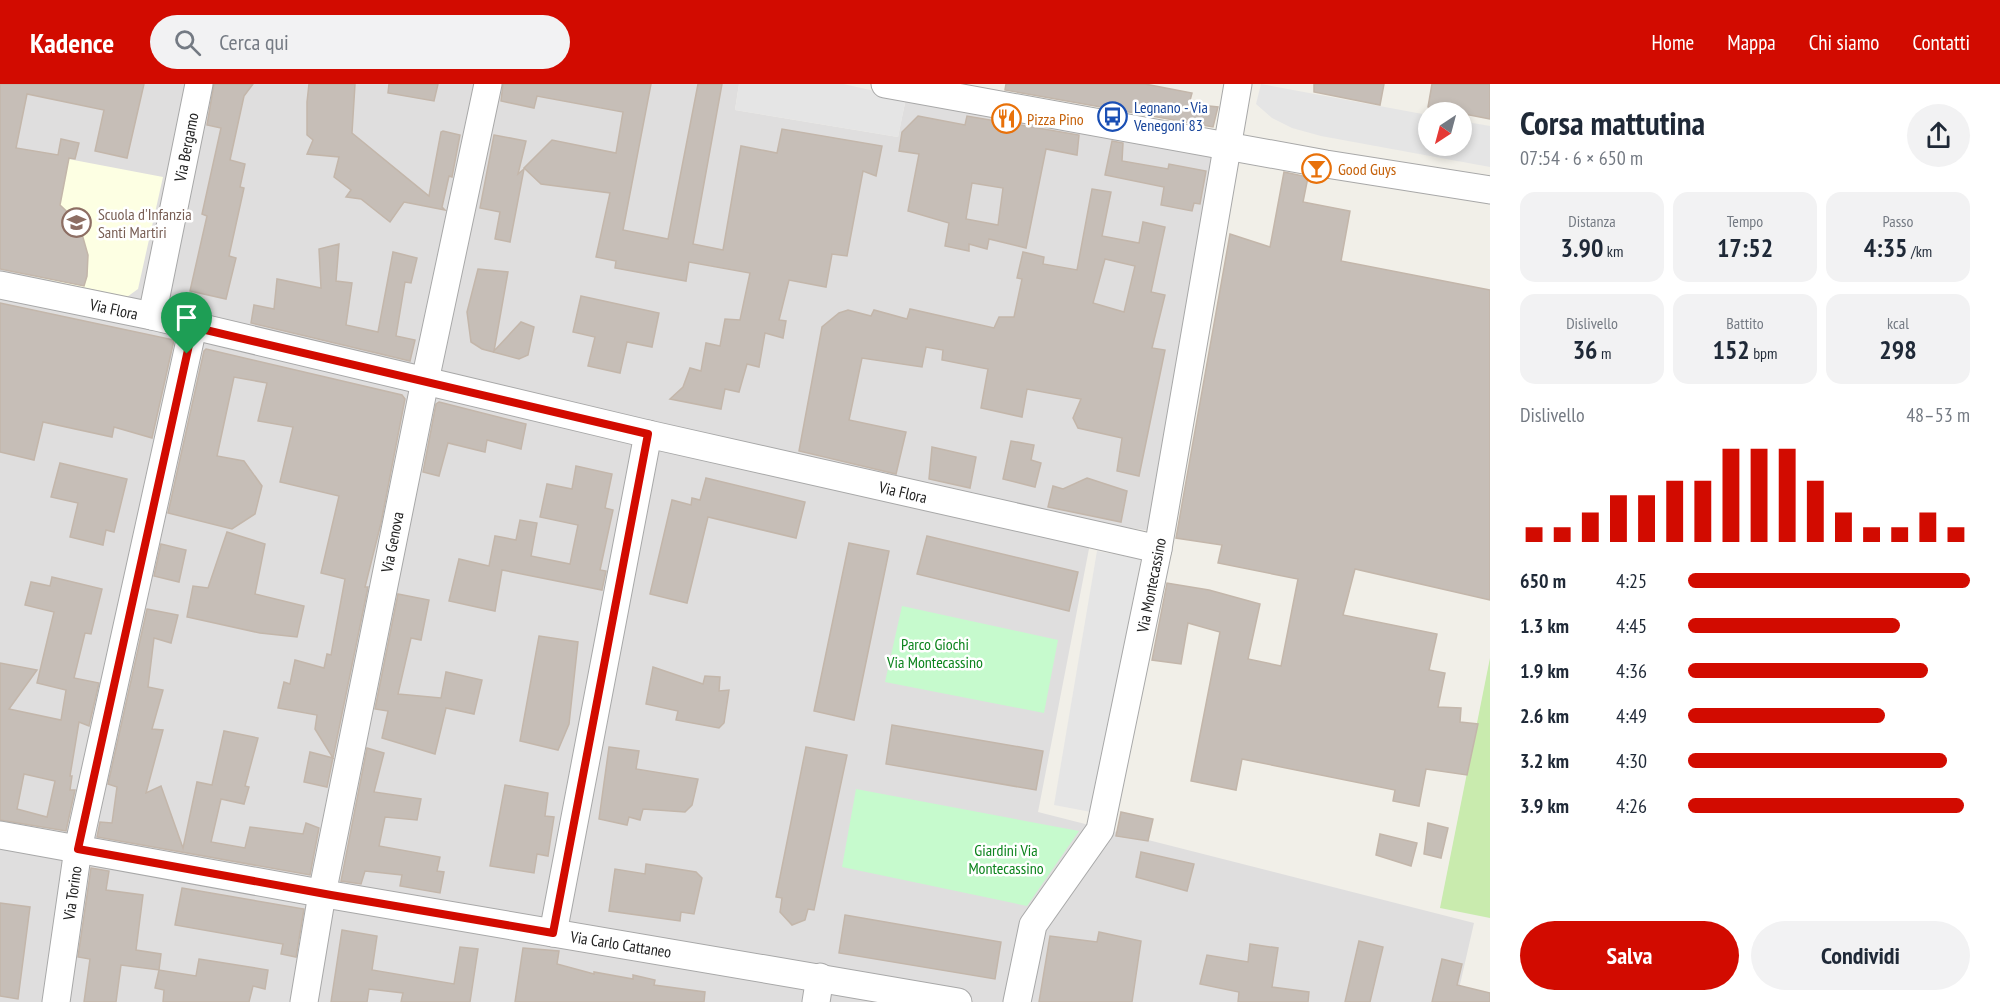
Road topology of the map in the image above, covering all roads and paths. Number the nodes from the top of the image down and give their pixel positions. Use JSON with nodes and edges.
{"nodes":[{"id":1,"x":199,"y":84,"type":"edge"},
{"id":2,"x":489,"y":84,"type":"edge"},
{"id":3,"x":885,"y":84,"type":"edge"},
{"id":4,"x":1238,"y":84,"type":"edge"},
{"id":5,"x":985,"y":93,"type":"edge"},
{"id":6,"x":1227,"y":146,"type":"junction"},
{"id":7,"x":1490,"y":190,"type":"edge"},
{"id":8,"x":0,"y":285,"type":"edge"},
{"id":9,"x":152,"y":316,"type":"junction"},
{"id":10,"x":193,"y":327,"type":"junction"},
{"id":11,"x":424,"y":381,"type":"junction"},
{"id":12,"x":648,"y":434,"type":"junction"},
{"id":13,"x":1158,"y":549,"type":"junction"},
{"id":14,"x":0,"y":836,"type":"edge"},
{"id":15,"x":78,"y":849,"type":"junction"},
{"id":16,"x":322,"y":894,"type":"junction"},
{"id":17,"x":553,"y":933,"type":"junction"},
{"id":18,"x":818,"y":990,"type":"edge"},
{"id":19,"x":57,"y":1002,"type":"edge"},
{"id":20,"x":304,"y":1002,"type":"edge"},
{"id":21,"x":958,"y":1002,"type":"edge"},
{"id":22,"x":1017,"y":1002,"type":"edge"}],
"edges":[{"from":1,"to":9,"type":"street","name":"Via Bergamo"},
{"from":2,"to":11,"type":"street","name":"Via Genova"},
{"from":3,"to":5,"type":"street"},
{"from":4,"to":6,"type":"street","name":"Via Montecassino"},
{"from":5,"to":6,"type":"street"},
{"from":6,"to":7,"type":"street"},
{"from":6,"to":13,"type":"street","name":"Via Montecassino"},
{"from":8,"to":9,"type":"street","name":"Via Flora"},
{"from":9,"to":10,"type":"street","name":"Via Flora"},
{"from":10,"to":11,"type":"street","name":"Via Flora"},
{"from":10,"to":15,"type":"street","name":"Via Torino"},
{"from":11,"to":12,"type":"street","name":"Via Flora"},
{"from":11,"to":16,"type":"street","name":"Via Genova"},
{"from":12,"to":13,"type":"street","name":"Via Flora"},
{"from":12,"to":17,"type":"street"},
{"from":13,"to":22,"type":"street","name":"Via Montecassino"},
{"from":14,"to":15,"type":"street","name":"Via Carlo Cattaneo"},
{"from":15,"to":16,"type":"street","name":"Via Carlo Cattaneo"},
{"from":15,"to":19,"type":"street","name":"Via Torino"},
{"from":16,"to":17,"type":"street","name":"Via Carlo Cattaneo"},
{"from":16,"to":20,"type":"street","name":"Via Genova"},
{"from":17,"to":18,"type":"street","name":"Via Carlo Cattaneo"},
{"from":18,"to":21,"type":"street","name":"Via Carlo Cattaneo"}]}
